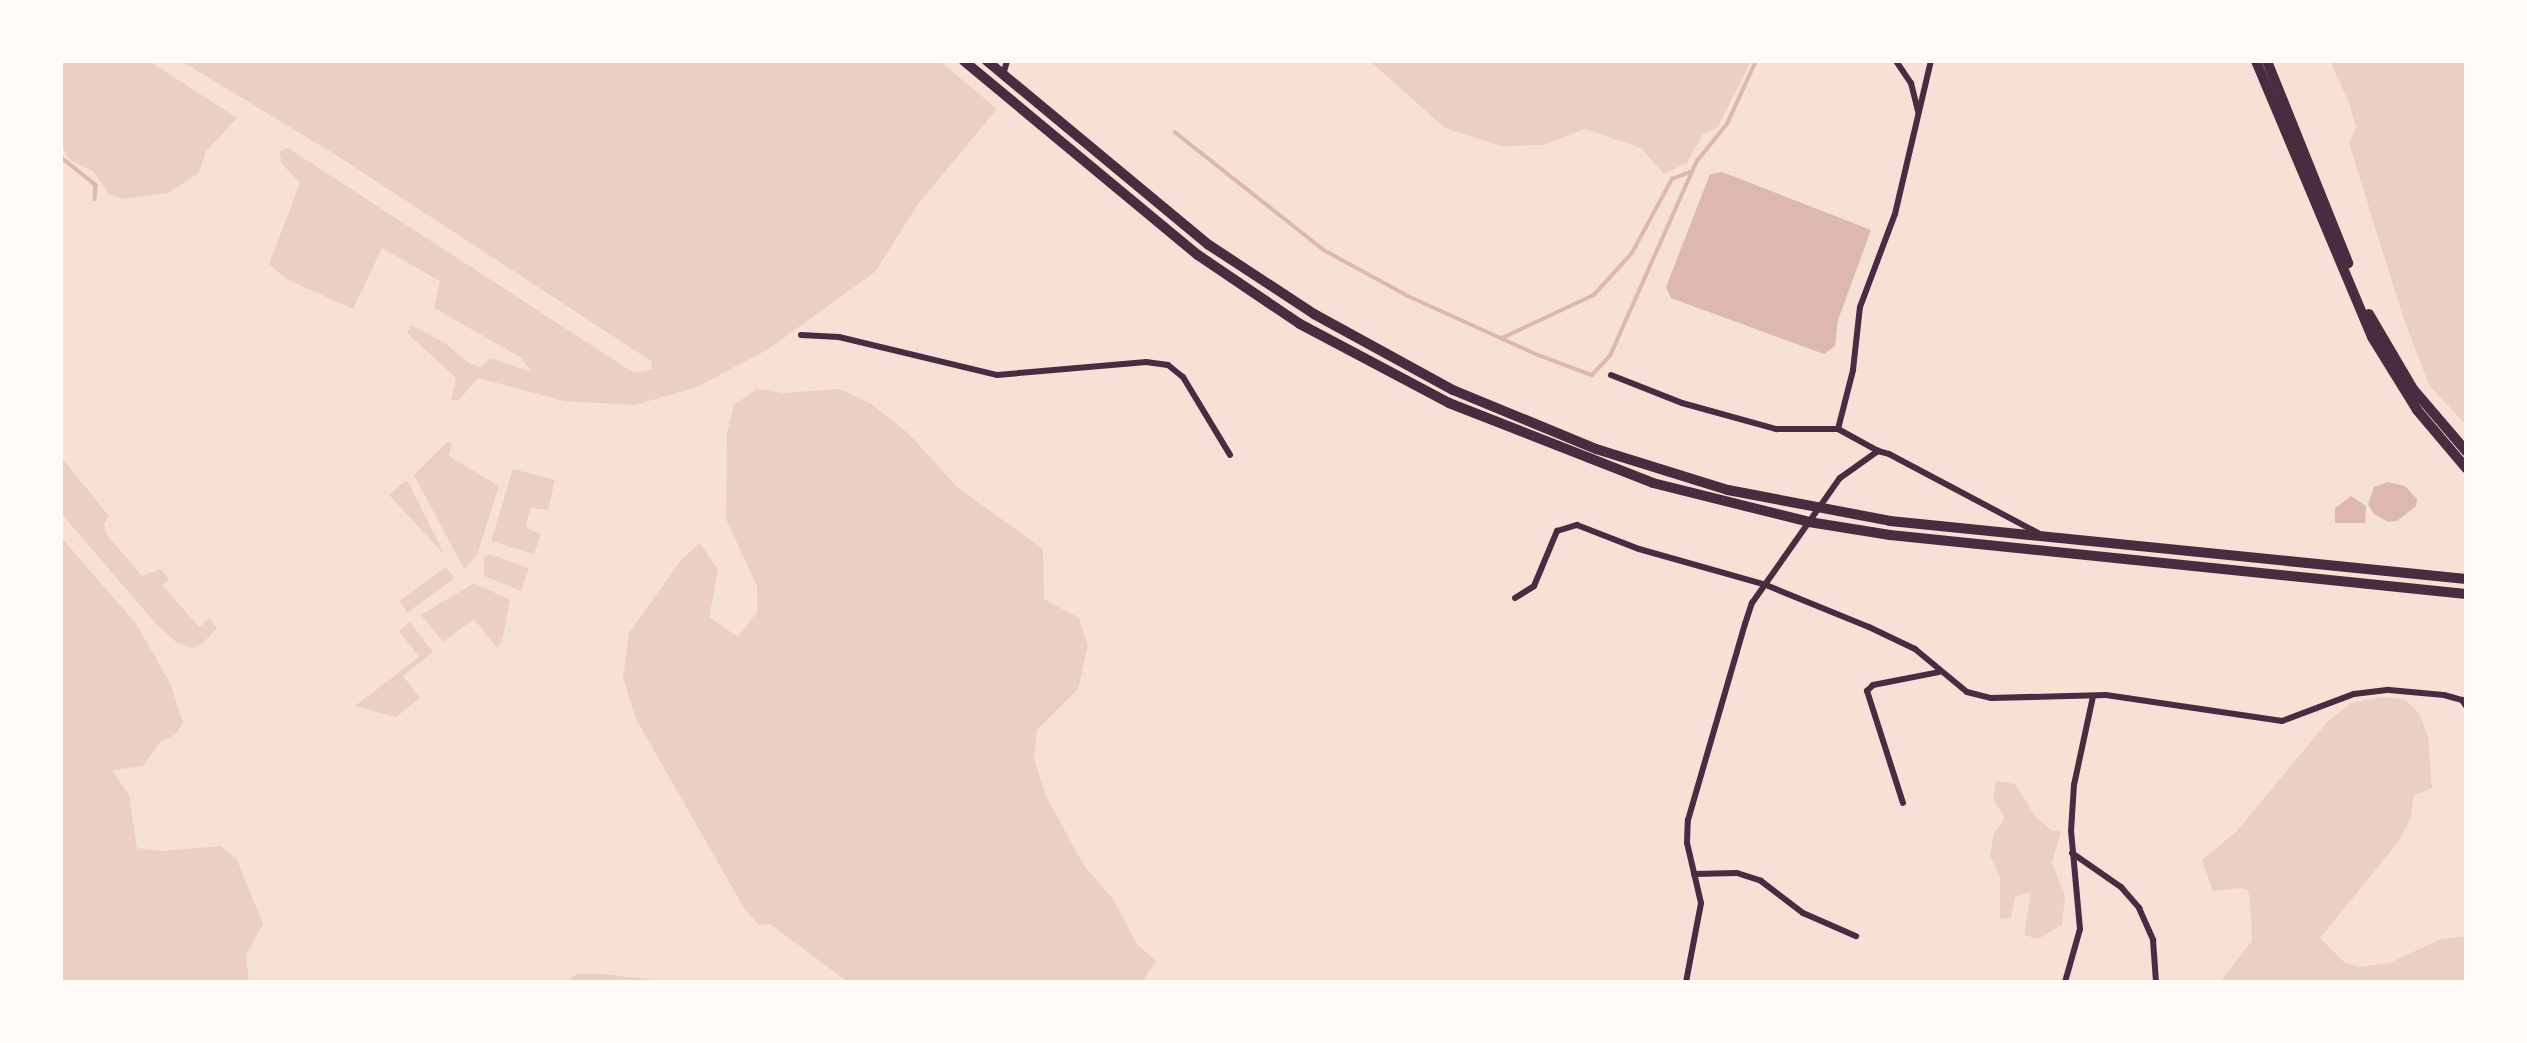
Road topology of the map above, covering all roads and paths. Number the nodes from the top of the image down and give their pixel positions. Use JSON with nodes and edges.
{"nodes":[{"id":1,"x":964,"y":61,"type":"edge"},
{"id":2,"x":987,"y":61,"type":"edge"},
{"id":3,"x":1007,"y":61,"type":"edge"},
{"id":4,"x":1896,"y":61,"type":"edge"},
{"id":5,"x":1931,"y":61,"type":"edge"},
{"id":6,"x":2256,"y":61,"type":"edge"},
{"id":7,"x":2267,"y":61,"type":"edge"},
{"id":8,"x":1003,"y":75,"type":"junction"},
{"id":9,"x":1918,"y":114,"type":"junction"},
{"id":10,"x":801,"y":335,"type":"dead end"},
{"id":11,"x":1611,"y":375,"type":"dead end"},
{"id":12,"x":1839,"y":429,"type":"junction"},
{"id":13,"x":1878,"y":451,"type":"junction"},
{"id":14,"x":2466,"y":452,"type":"edge"},
{"id":15,"x":1230,"y":455,"type":"dead end"},
{"id":16,"x":2466,"y":468,"type":"edge"},
{"id":17,"x":1817,"y":509,"type":"junction"},
{"id":18,"x":1809,"y":522,"type":"junction"},
{"id":19,"x":2049,"y":539,"type":"junction"},
{"id":20,"x":2466,"y":579,"type":"edge"},
{"id":21,"x":1766,"y":584,"type":"junction"},
{"id":22,"x":2466,"y":594,"type":"edge"},
{"id":23,"x":1515,"y":598,"type":"dead end"},
{"id":24,"x":1939,"y":672,"type":"junction"},
{"id":25,"x":2093,"y":696,"type":"junction"},
{"id":26,"x":2466,"y":706,"type":"edge"},
{"id":27,"x":1903,"y":803,"type":"dead end"},
{"id":28,"x":2072,"y":853,"type":"junction"},
{"id":29,"x":1694,"y":874,"type":"junction"},
{"id":30,"x":1856,"y":936,"type":"dead end"},
{"id":31,"x":1686,"y":982,"type":"edge"},
{"id":32,"x":2065,"y":982,"type":"edge"},
{"id":33,"x":2156,"y":982,"type":"edge"}],
"edges":[{"from":1,"to":18,"type":"highway"},
{"from":2,"to":8,"type":"highway"},
{"from":3,"to":8,"type":"street"},
{"from":4,"to":9,"type":"street"},
{"from":5,"to":9,"type":"street"},
{"from":6,"to":16,"type":"highway"},
{"from":7,"to":14,"type":"highway"},
{"from":8,"to":17,"type":"highway"},
{"from":9,"to":12,"type":"street"},
{"from":10,"to":15,"type":"street"},
{"from":11,"to":12,"type":"street"},
{"from":12,"to":13,"type":"street"},
{"from":13,"to":17,"type":"street"},
{"from":13,"to":19,"type":"street"},
{"from":17,"to":18,"type":"street"},
{"from":17,"to":19,"type":"highway"},
{"from":18,"to":21,"type":"street"},
{"from":18,"to":22,"type":"highway"},
{"from":19,"to":20,"type":"highway"},
{"from":21,"to":23,"type":"street"},
{"from":21,"to":24,"type":"street"},
{"from":21,"to":29,"type":"street"},
{"from":24,"to":25,"type":"street"},
{"from":24,"to":27,"type":"street"},
{"from":25,"to":26,"type":"street"},
{"from":25,"to":28,"type":"street"},
{"from":28,"to":32,"type":"street"},
{"from":28,"to":33,"type":"street"},
{"from":29,"to":30,"type":"street"},
{"from":29,"to":31,"type":"street"}]}
